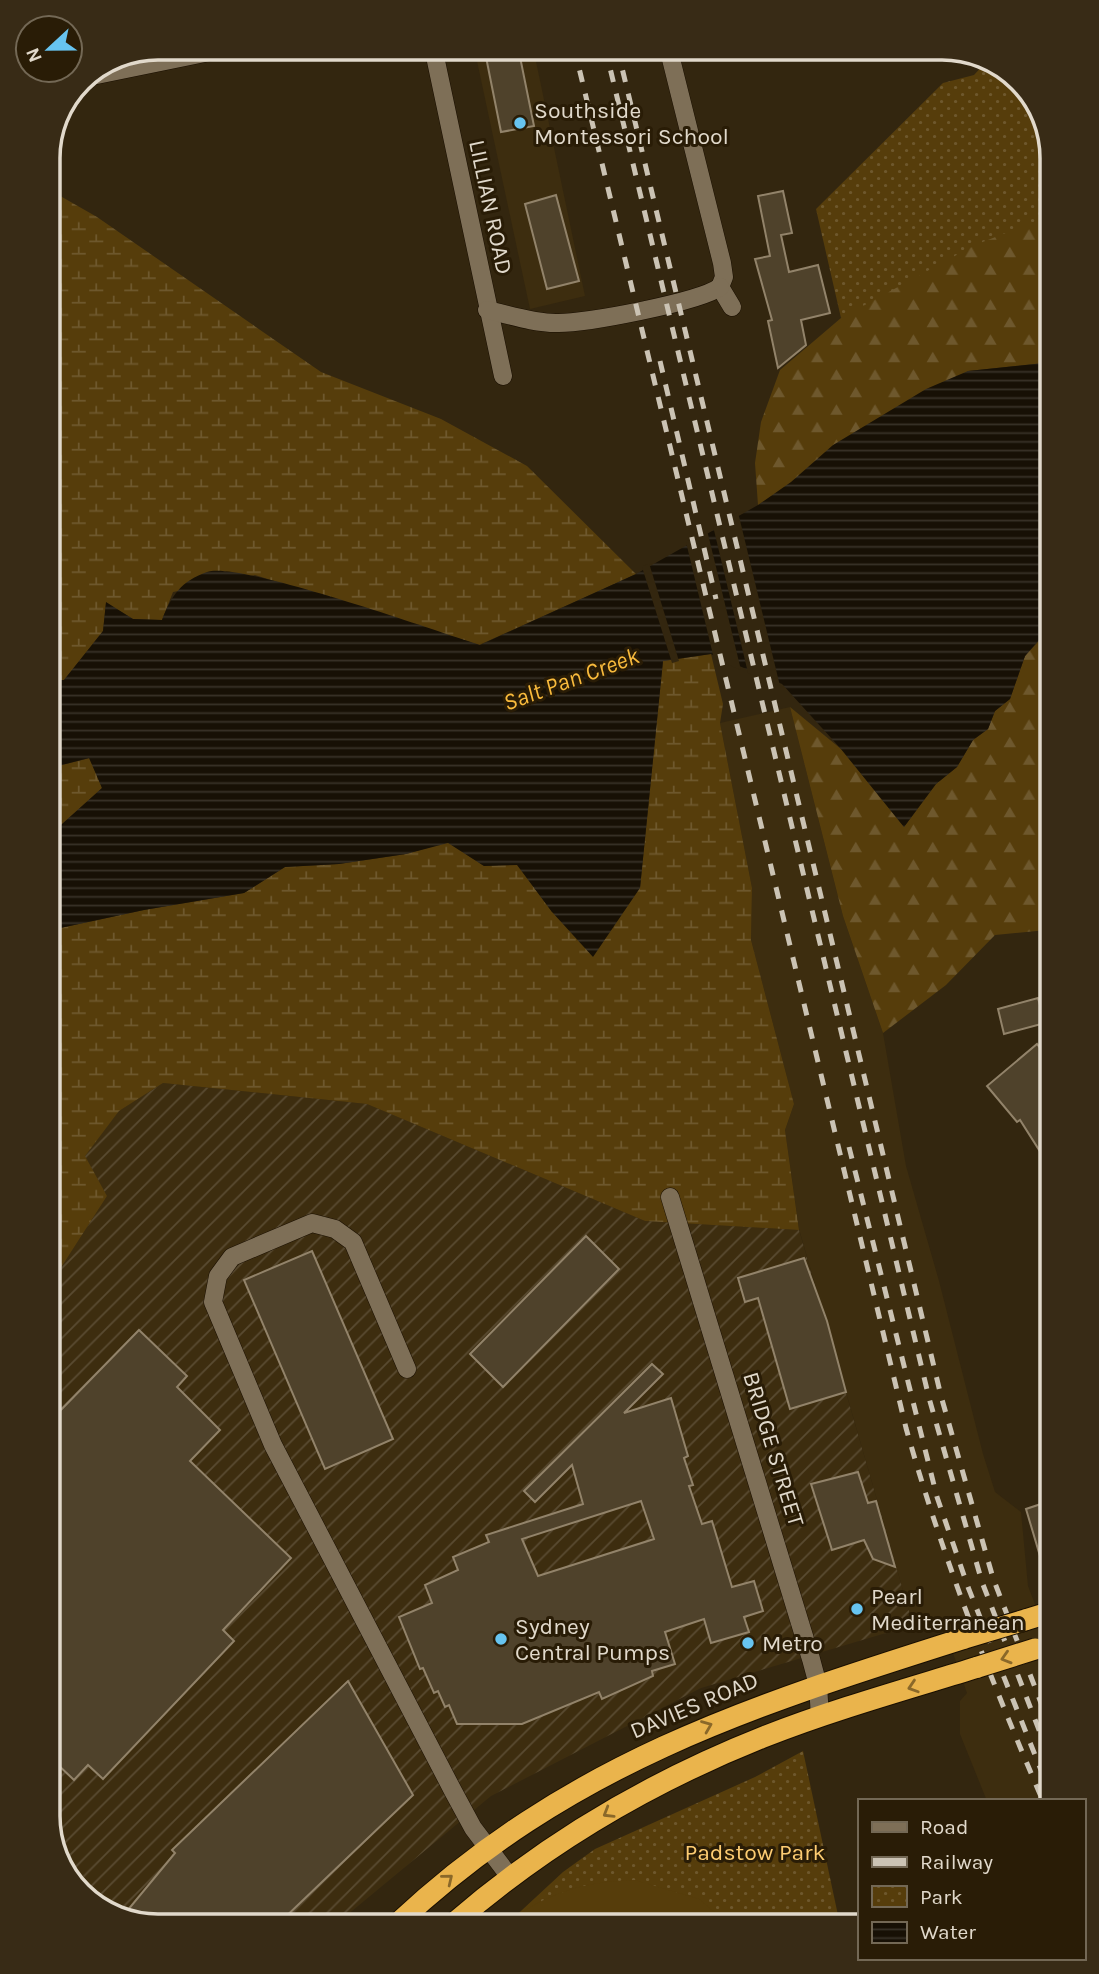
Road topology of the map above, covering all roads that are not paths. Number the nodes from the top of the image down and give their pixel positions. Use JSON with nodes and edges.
{"nodes":[{"id":1,"x":170,"y":60,"type":"edge"},
{"id":2,"x":436,"y":60,"type":"edge"},
{"id":3,"x":671,"y":60,"type":"edge"},
{"id":4,"x":110,"y":72,"type":"edge"},
{"id":5,"x":720,"y":287,"type":"junction"},
{"id":6,"x":732,"y":307,"type":"dead end"},
{"id":7,"x":487,"y":310,"type":"junction"},
{"id":8,"x":503,"y":376,"type":"dead end"},
{"id":9,"x":670,"y":1197,"type":"dead end"},
{"id":10,"x":407,"y":1368,"type":"dead end"},
{"id":11,"x":1040,"y":1615,"type":"edge"},
{"id":12,"x":1040,"y":1647,"type":"edge"},
{"id":13,"x":818,"y":1685,"type":"junction"},
{"id":14,"x":820,"y":1717,"type":"junction"},
{"id":15,"x":489,"y":1848,"type":"junction"},
{"id":16,"x":510,"y":1877,"type":"junction"},
{"id":17,"x":409,"y":1914,"type":"edge"},
{"id":18,"x":464,"y":1914,"type":"edge"}],
"edges":[{"from":1,"to":4,"type":"street"},
{"from":2,"to":7,"type":"street","name":"LILLIAN ROAD"},
{"from":3,"to":5,"type":"street"},
{"from":5,"to":6,"type":"street"},
{"from":5,"to":7,"type":"street"},
{"from":7,"to":8,"type":"street","name":"LILLIAN ROAD"},
{"from":9,"to":13,"type":"street","name":"BRIDGE STREET"},
{"from":10,"to":15,"type":"street"},
{"from":11,"to":13,"type":"highway","name":"DAVIES ROAD","bridge":true},
{"from":12,"to":14,"type":"highway","one_way":true,"bridge":true},
{"from":13,"to":14,"type":"street","name":"BRIDGE STREET"},
{"from":15,"to":13,"type":"highway","name":"DAVIES ROAD","one_way":true},
{"from":14,"to":16,"type":"highway","one_way":true},
{"from":15,"to":16,"type":"street"},
{"from":17,"to":15,"type":"highway","name":"DAVIES ROAD","one_way":true},
{"from":16,"to":18,"type":"highway"}]}
